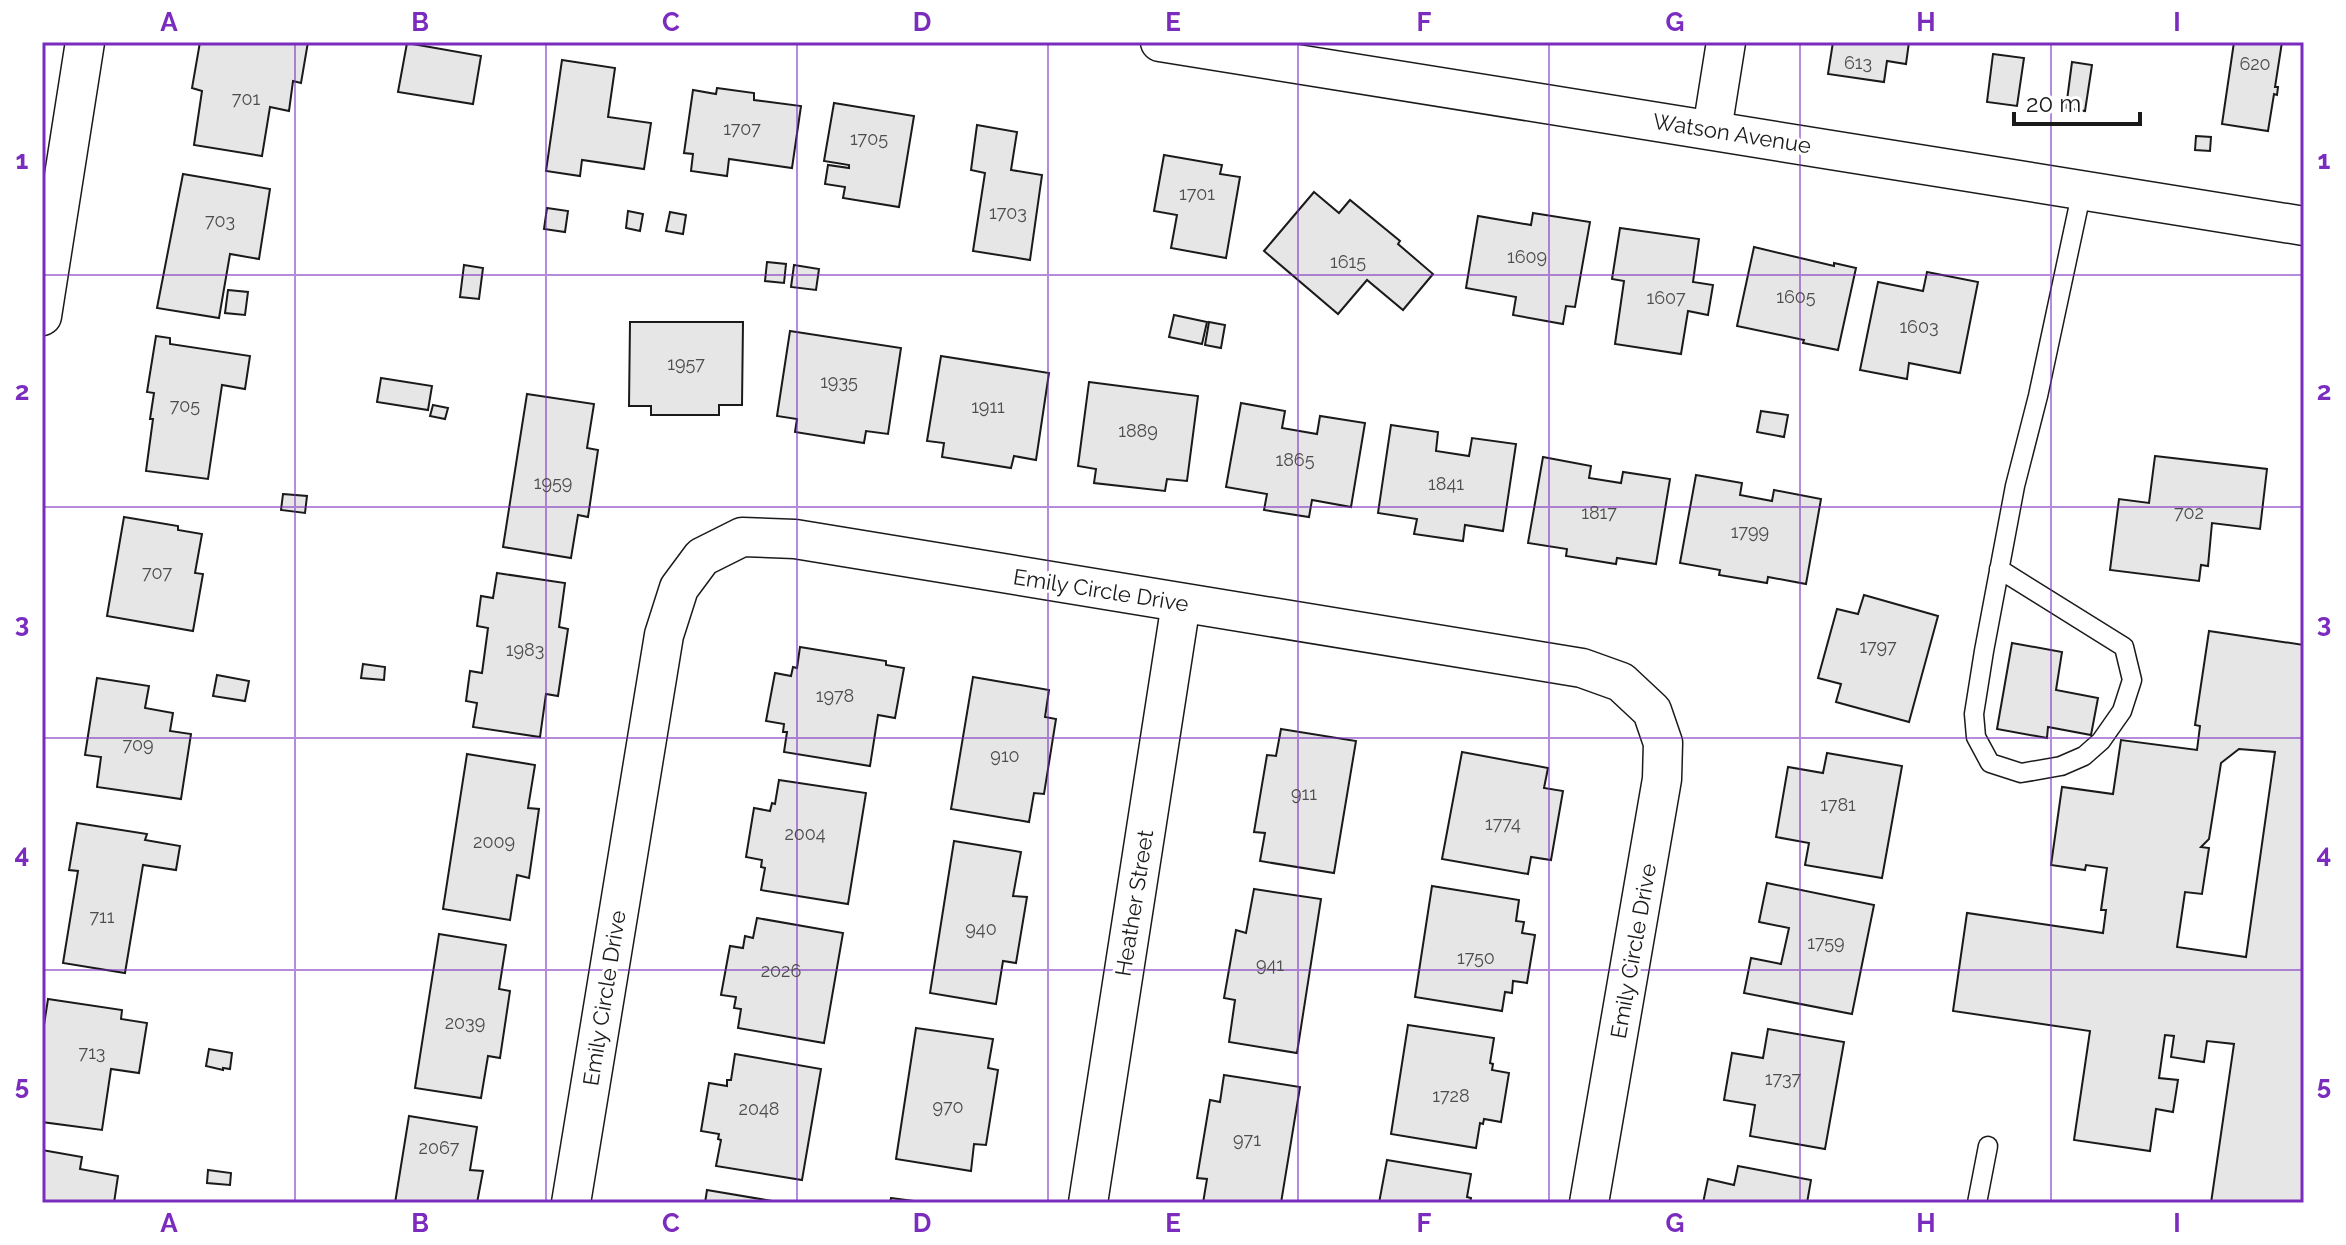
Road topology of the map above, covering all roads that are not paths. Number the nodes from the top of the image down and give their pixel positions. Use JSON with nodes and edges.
{"nodes":[{"id":1,"x":85,"y":42,"type":"edge"},
{"id":2,"x":1160,"y":42,"type":"edge"},
{"id":3,"x":1726,"y":42,"type":"edge"},
{"id":4,"x":1712,"y":130,"type":"junction"},
{"id":5,"x":2082,"y":190,"type":"junction"},
{"id":6,"x":2304,"y":226,"type":"edge"},
{"id":7,"x":42,"y":316,"type":"edge"},
{"id":8,"x":1999,"y":569,"type":"junction"},
{"id":9,"x":1181,"y":603,"type":"junction"},
{"id":10,"x":1988,"y":1146,"type":"dead end"},
{"id":11,"x":571,"y":1203,"type":"edge"},
{"id":12,"x":1088,"y":1203,"type":"edge"},
{"id":13,"x":1589,"y":1203,"type":"edge"},
{"id":14,"x":1977,"y":1203,"type":"edge"}],
"edges":[{"from":1,"to":7,"type":"street"},
{"from":2,"to":4,"type":"street","name":"Watson Avenue"},
{"from":3,"to":4,"type":"street"},
{"from":4,"to":5,"type":"street","name":"Watson Avenue"},
{"from":5,"to":6,"type":"street","name":"Watson Avenue"},
{"from":5,"to":8,"type":"lane"},
{"from":8,"to":8,"type":"lane"},
{"from":9,"to":11,"type":"street","name":"Emily Circle Drive"},
{"from":9,"to":12,"type":"street","name":"Heather Street"},
{"from":9,"to":13,"type":"street","name":"Emily Circle Drive"},
{"from":10,"to":14,"type":"lane"}]}
